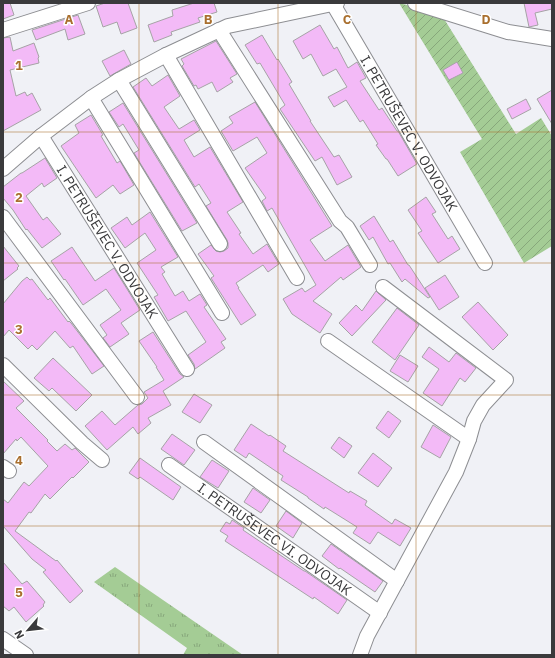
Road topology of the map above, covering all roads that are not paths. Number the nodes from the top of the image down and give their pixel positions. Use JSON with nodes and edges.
{"nodes":[{"id":1,"x":335,"y":3,"type":"edge"},
{"id":2,"x":415,"y":3,"type":"edge"},
{"id":3,"x":84,"y":4,"type":"edge"},
{"id":4,"x":3,"y":30,"type":"edge"},
{"id":5,"x":219,"y":30,"type":"junction"},
{"id":6,"x":552,"y":39,"type":"edge"},
{"id":7,"x":166,"y":55,"type":"junction"},
{"id":8,"x":119,"y":80,"type":"junction"},
{"id":9,"x":91,"y":98,"type":"junction"},
{"id":10,"x":41,"y":136,"type":"junction"},
{"id":11,"x":3,"y":169,"type":"edge"},
{"id":12,"x":3,"y":217,"type":"edge"},
{"id":13,"x":220,"y":244,"type":"dead end"},
{"id":14,"x":485,"y":263,"type":"dead end"},
{"id":15,"x":370,"y":264,"type":"dead end"},
{"id":16,"x":297,"y":278,"type":"dead end"},
{"id":17,"x":383,"y":287,"type":"dead end"},
{"id":18,"x":222,"y":313,"type":"dead end"},
{"id":19,"x":328,"y":341,"type":"dead end"},
{"id":20,"x":3,"y":365,"type":"edge"},
{"id":21,"x":187,"y":368,"type":"dead end"},
{"id":22,"x":137,"y":397,"type":"dead end"},
{"id":23,"x":468,"y":440,"type":"junction"},
{"id":24,"x":204,"y":442,"type":"dead end"},
{"id":25,"x":102,"y":460,"type":"dead end"},
{"id":26,"x":169,"y":465,"type":"dead end"},
{"id":27,"x":397,"y":581,"type":"junction"},
{"id":28,"x":380,"y":613,"type":"junction"},
{"id":29,"x":3,"y":639,"type":"edge"},
{"id":30,"x":26,"y":655,"type":"edge"},
{"id":31,"x":360,"y":655,"type":"edge"}],
"edges":[{"from":1,"to":5,"type":"street","name":"I. PETRUŠEVEC V. ODVOJAK"},
{"from":1,"to":14,"type":"street","name":"I. PETRUŠEVEC V. ODVOJAK"},
{"from":2,"to":6,"type":"street"},
{"from":3,"to":4,"type":"street"},
{"from":5,"to":7,"type":"street","name":"I. PETRUŠEVEC V. ODVOJAK"},
{"from":5,"to":15,"type":"street"},
{"from":7,"to":8,"type":"street","name":"I. PETRUŠEVEC V. ODVOJAK"},
{"from":7,"to":16,"type":"street"},
{"from":8,"to":9,"type":"street","name":"I. PETRUŠEVEC V. ODVOJAK"},
{"from":8,"to":13,"type":"street"},
{"from":9,"to":10,"type":"street","name":"I. PETRUŠEVEC V. ODVOJAK"},
{"from":9,"to":18,"type":"street"},
{"from":10,"to":11,"type":"street","name":"I. PETRUŠEVEC V. ODVOJAK"},
{"from":10,"to":21,"type":"street","name":"I. PETRUŠEVEC V. ODVOJAK"},
{"from":12,"to":22,"type":"street"},
{"from":17,"to":23,"type":"street"},
{"from":19,"to":23,"type":"street"},
{"from":20,"to":25,"type":"street"},
{"from":23,"to":27,"type":"street"},
{"from":24,"to":27,"type":"street"},
{"from":26,"to":28,"type":"street","name":"I. PETRUŠEVEC VI. ODVOJAK"},
{"from":27,"to":28,"type":"street"},
{"from":28,"to":31,"type":"street"},
{"from":29,"to":30,"type":"street"}]}
